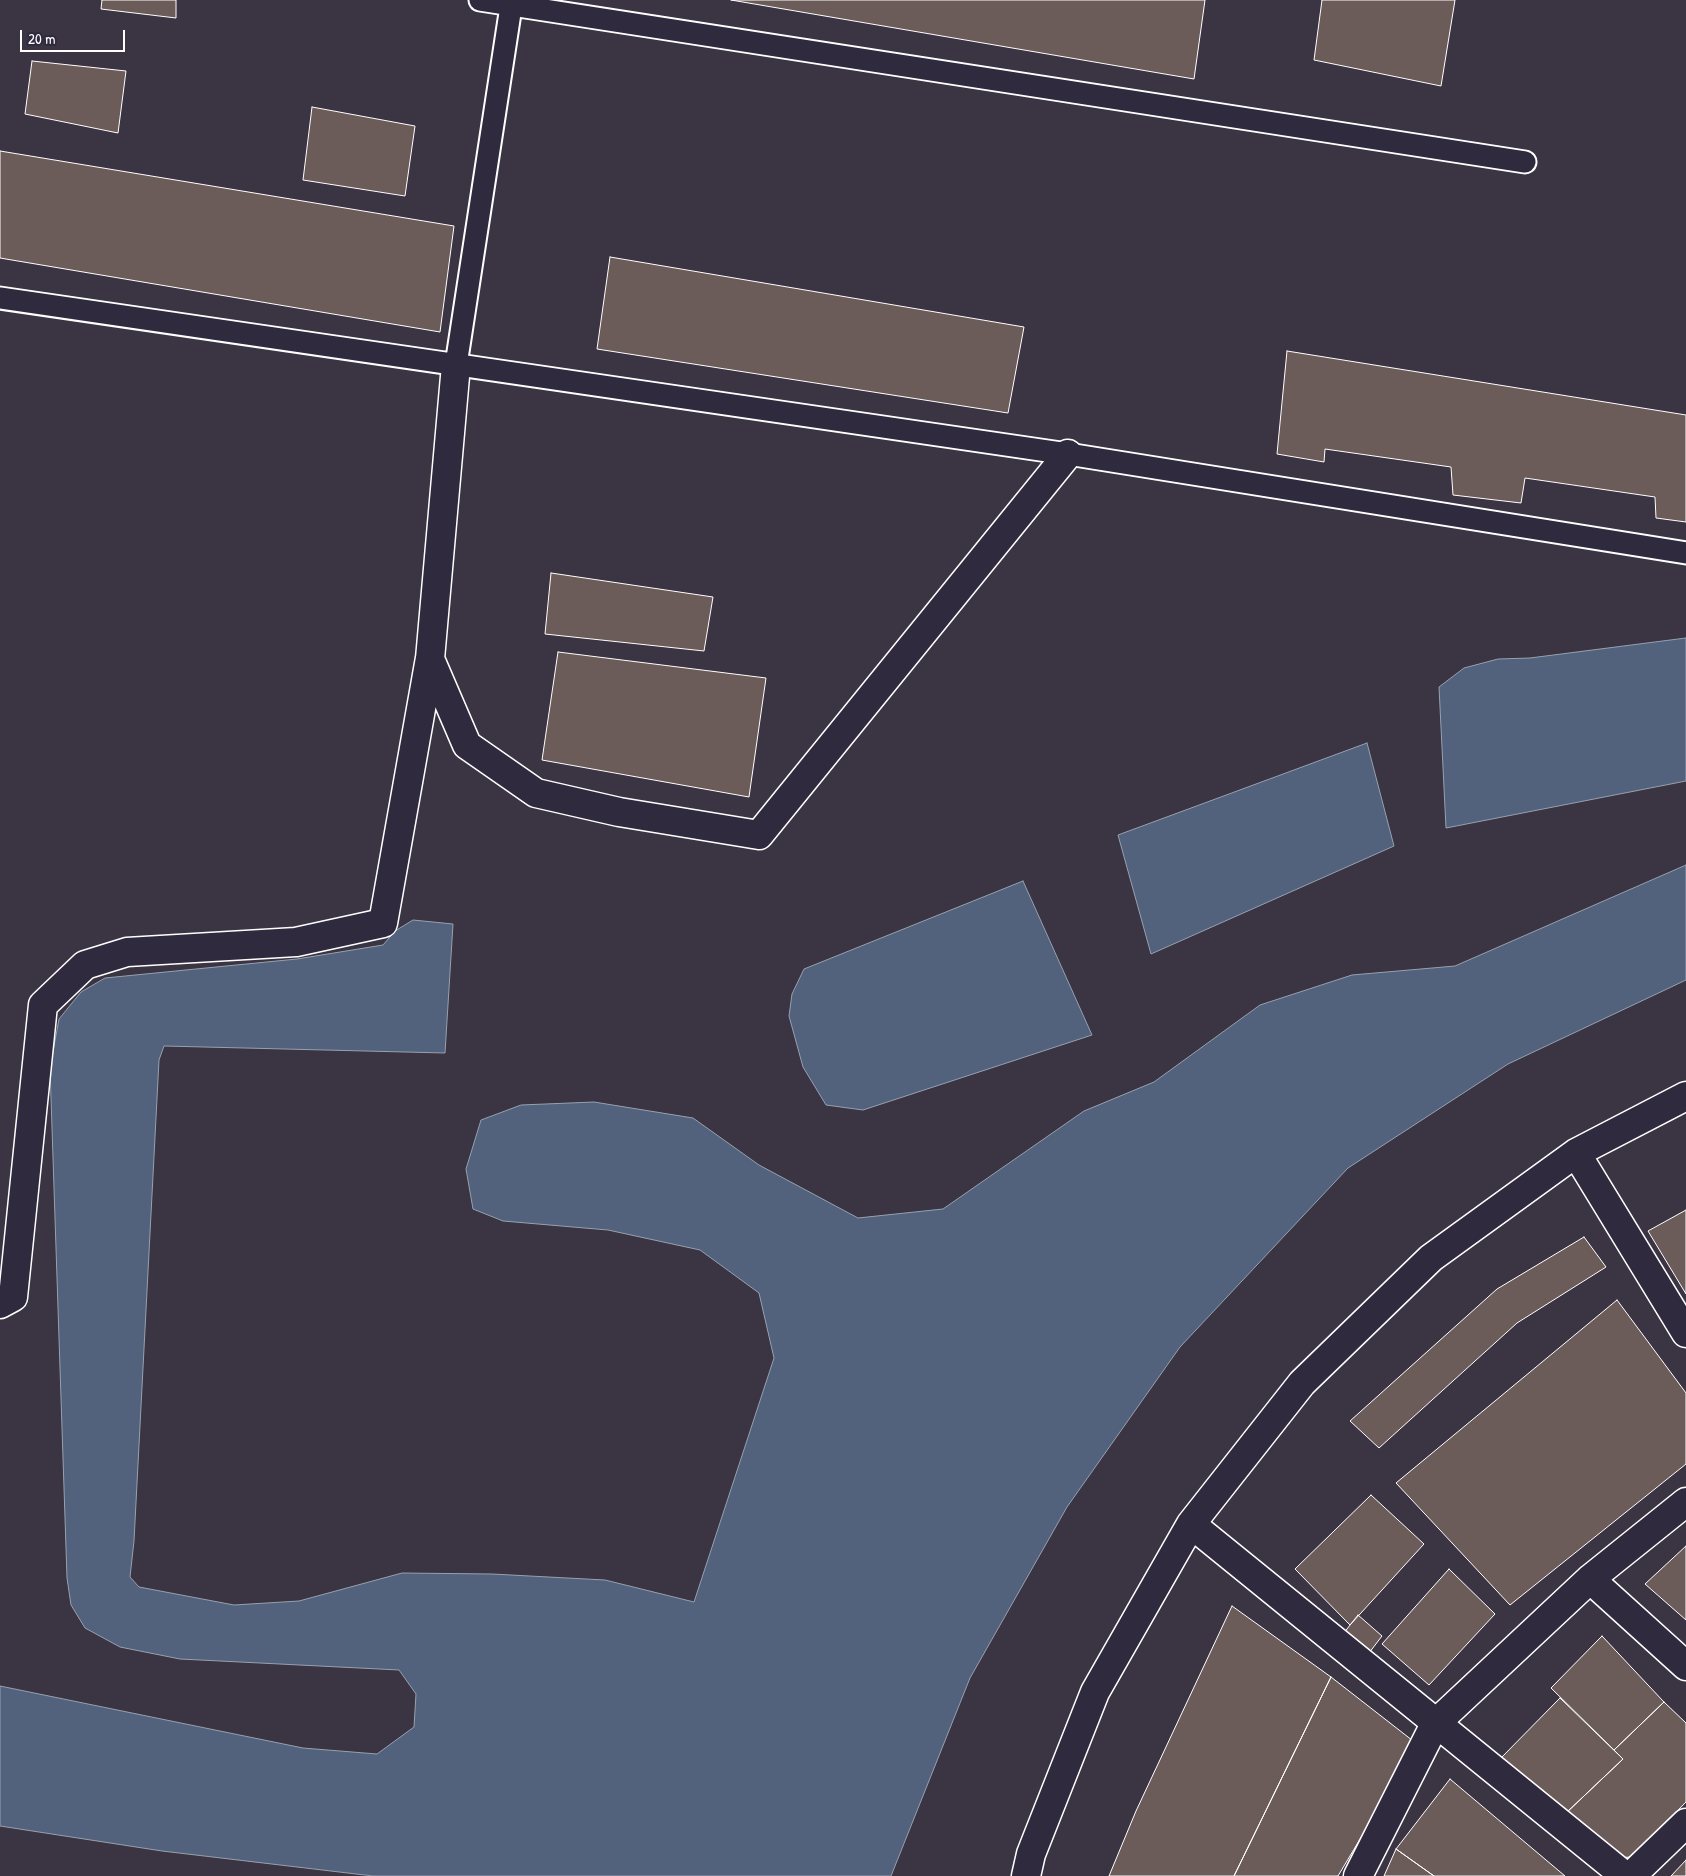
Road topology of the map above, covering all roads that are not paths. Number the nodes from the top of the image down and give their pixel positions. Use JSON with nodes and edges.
{"nodes":[{"id":1,"x":480,"y":0,"type":"edge"},
{"id":2,"x":511,"y":2,"type":"edge"},
{"id":3,"x":1525,"y":162,"type":"dead end"},
{"id":4,"x":0,"y":298,"type":"edge"},
{"id":5,"x":456,"y":365,"type":"junction"},
{"id":6,"x":1068,"y":454,"type":"junction"},
{"id":7,"x":1686,"y":553,"type":"edge"},
{"id":8,"x":430,"y":658,"type":"junction"},
{"id":9,"x":1686,"y":1096,"type":"edge"},
{"id":10,"x":1576,"y":1153,"type":"junction"},
{"id":11,"x":0,"y":1304,"type":"edge"},
{"id":12,"x":1686,"y":1333,"type":"edge"},
{"id":13,"x":1686,"y":1502,"type":"edge"},
{"id":14,"x":1191,"y":1524,"type":"junction"},
{"id":15,"x":1590,"y":1579,"type":"junction"},
{"id":16,"x":1686,"y":1666,"type":"edge"},
{"id":17,"x":1435,"y":1724,"type":"junction"},
{"id":18,"x":1686,"y":1823,"type":"edge"},
{"id":19,"x":1026,"y":1876,"type":"edge"},
{"id":20,"x":1358,"y":1876,"type":"edge"},
{"id":21,"x":1625,"y":1876,"type":"edge"},
{"id":22,"x":1631,"y":1876,"type":"edge"}],
"edges":[{"from":1,"to":2,"type":"lane"},
{"from":2,"to":3,"type":"lane"},
{"from":2,"to":5,"type":"lane"},
{"from":4,"to":5,"type":"lane"},
{"from":5,"to":6,"type":"lane"},
{"from":5,"to":8,"type":"street"},
{"from":6,"to":7,"type":"lane"},
{"from":6,"to":8,"type":"street"},
{"from":8,"to":11,"type":"street"},
{"from":9,"to":10,"type":"street"},
{"from":10,"to":12,"type":"street"},
{"from":10,"to":14,"type":"street"},
{"from":13,"to":15,"type":"street"},
{"from":14,"to":17,"type":"street"},
{"from":14,"to":19,"type":"street"},
{"from":15,"to":16,"type":"street"},
{"from":15,"to":17,"type":"street"},
{"from":17,"to":20,"type":"street"},
{"from":17,"to":21,"type":"street"},
{"from":18,"to":22,"type":"street"}]}
